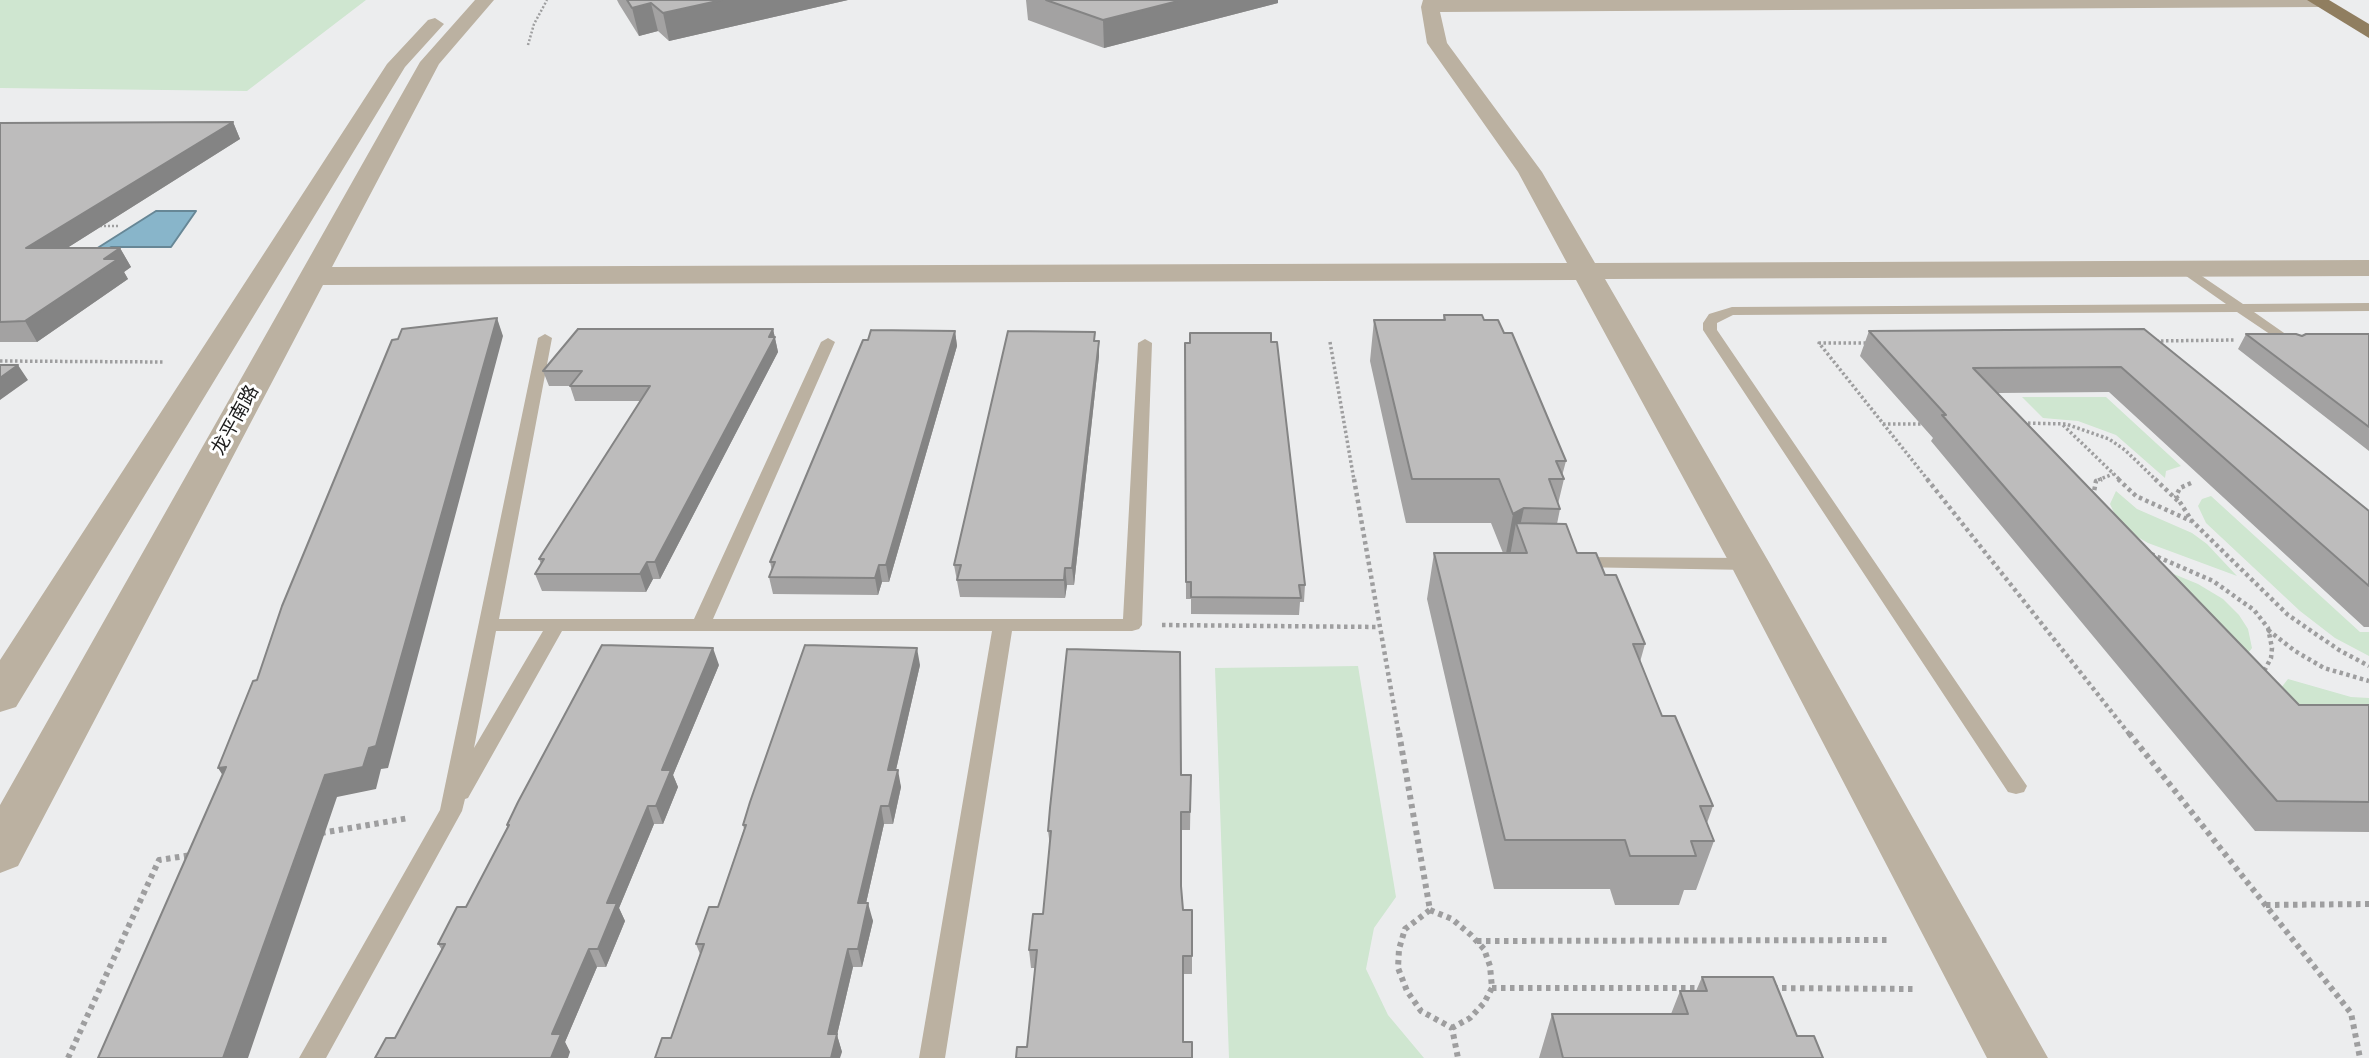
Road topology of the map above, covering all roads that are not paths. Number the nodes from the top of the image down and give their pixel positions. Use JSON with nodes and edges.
{"nodes":[{"id":1,"x":458,"y":0,"type":"edge"},
{"id":2,"x":485,"y":0,"type":"edge"},
{"id":3,"x":2318,"y":1,"type":"edge"},
{"id":4,"x":1431,"y":4,"type":"edge"},
{"id":5,"x":2369,"y":32,"type":"edge"},
{"id":6,"x":2184,"y":268,"type":"junction"},
{"id":7,"x":2369,"y":268,"type":"edge"},
{"id":8,"x":1585,"y":270,"type":"junction"},
{"id":9,"x":313,"y":275,"type":"junction"},
{"id":10,"x":2240,"y":307,"type":"junction"},
{"id":11,"x":2369,"y":307,"type":"edge"},
{"id":12,"x":545,"y":338,"type":"dead end"},
{"id":13,"x":828,"y":342,"type":"dead end"},
{"id":14,"x":1145,"y":342,"type":"dead end"},
{"id":15,"x":2292,"y":345,"type":"edge"},
{"id":16,"x":1554,"y":562,"type":"edge"},
{"id":17,"x":1750,"y":564,"type":"junction"},
{"id":18,"x":489,"y":625,"type":"junction"},
{"id":19,"x":556,"y":625,"type":"junction"},
{"id":20,"x":701,"y":625,"type":"junction"},
{"id":21,"x":1003,"y":625,"type":"junction"},
{"id":22,"x":0,"y":696,"type":"edge"},
{"id":23,"x":2015,"y":786,"type":"dead end"},
{"id":24,"x":452,"y":807,"type":"junction"},
{"id":25,"x":0,"y":852,"type":"edge"},
{"id":26,"x":312,"y":1058,"type":"edge"},
{"id":27,"x":932,"y":1058,"type":"edge"},
{"id":28,"x":2018,"y":1058,"type":"edge"}],
"edges":[{"from":1,"to":22,"type":"street"},
{"from":2,"to":9,"type":"street","name":"龙平南路"},
{"from":3,"to":4,"type":"street"},
{"from":3,"to":5,"type":"main road"},
{"from":4,"to":8,"type":"street"},
{"from":6,"to":7,"type":"street"},
{"from":6,"to":8,"type":"street"},
{"from":6,"to":10,"type":"lane"},
{"from":8,"to":9,"type":"street"},
{"from":8,"to":17,"type":"street"},
{"from":9,"to":25,"type":"street","name":"龙平南路"},
{"from":10,"to":11,"type":"lane"},
{"from":10,"to":15,"type":"lane"},
{"from":10,"to":23,"type":"lane"},
{"from":12,"to":18,"type":"lane"},
{"from":13,"to":20,"type":"lane"},
{"from":14,"to":21,"type":"lane"},
{"from":16,"to":17,"type":"lane"},
{"from":17,"to":28,"type":"street"},
{"from":18,"to":19,"type":"lane"},
{"from":18,"to":24,"type":"lane"},
{"from":19,"to":20,"type":"lane"},
{"from":19,"to":24,"type":"lane"},
{"from":20,"to":21,"type":"lane"},
{"from":21,"to":27,"type":"lane"},
{"from":24,"to":26,"type":"lane"}]}
